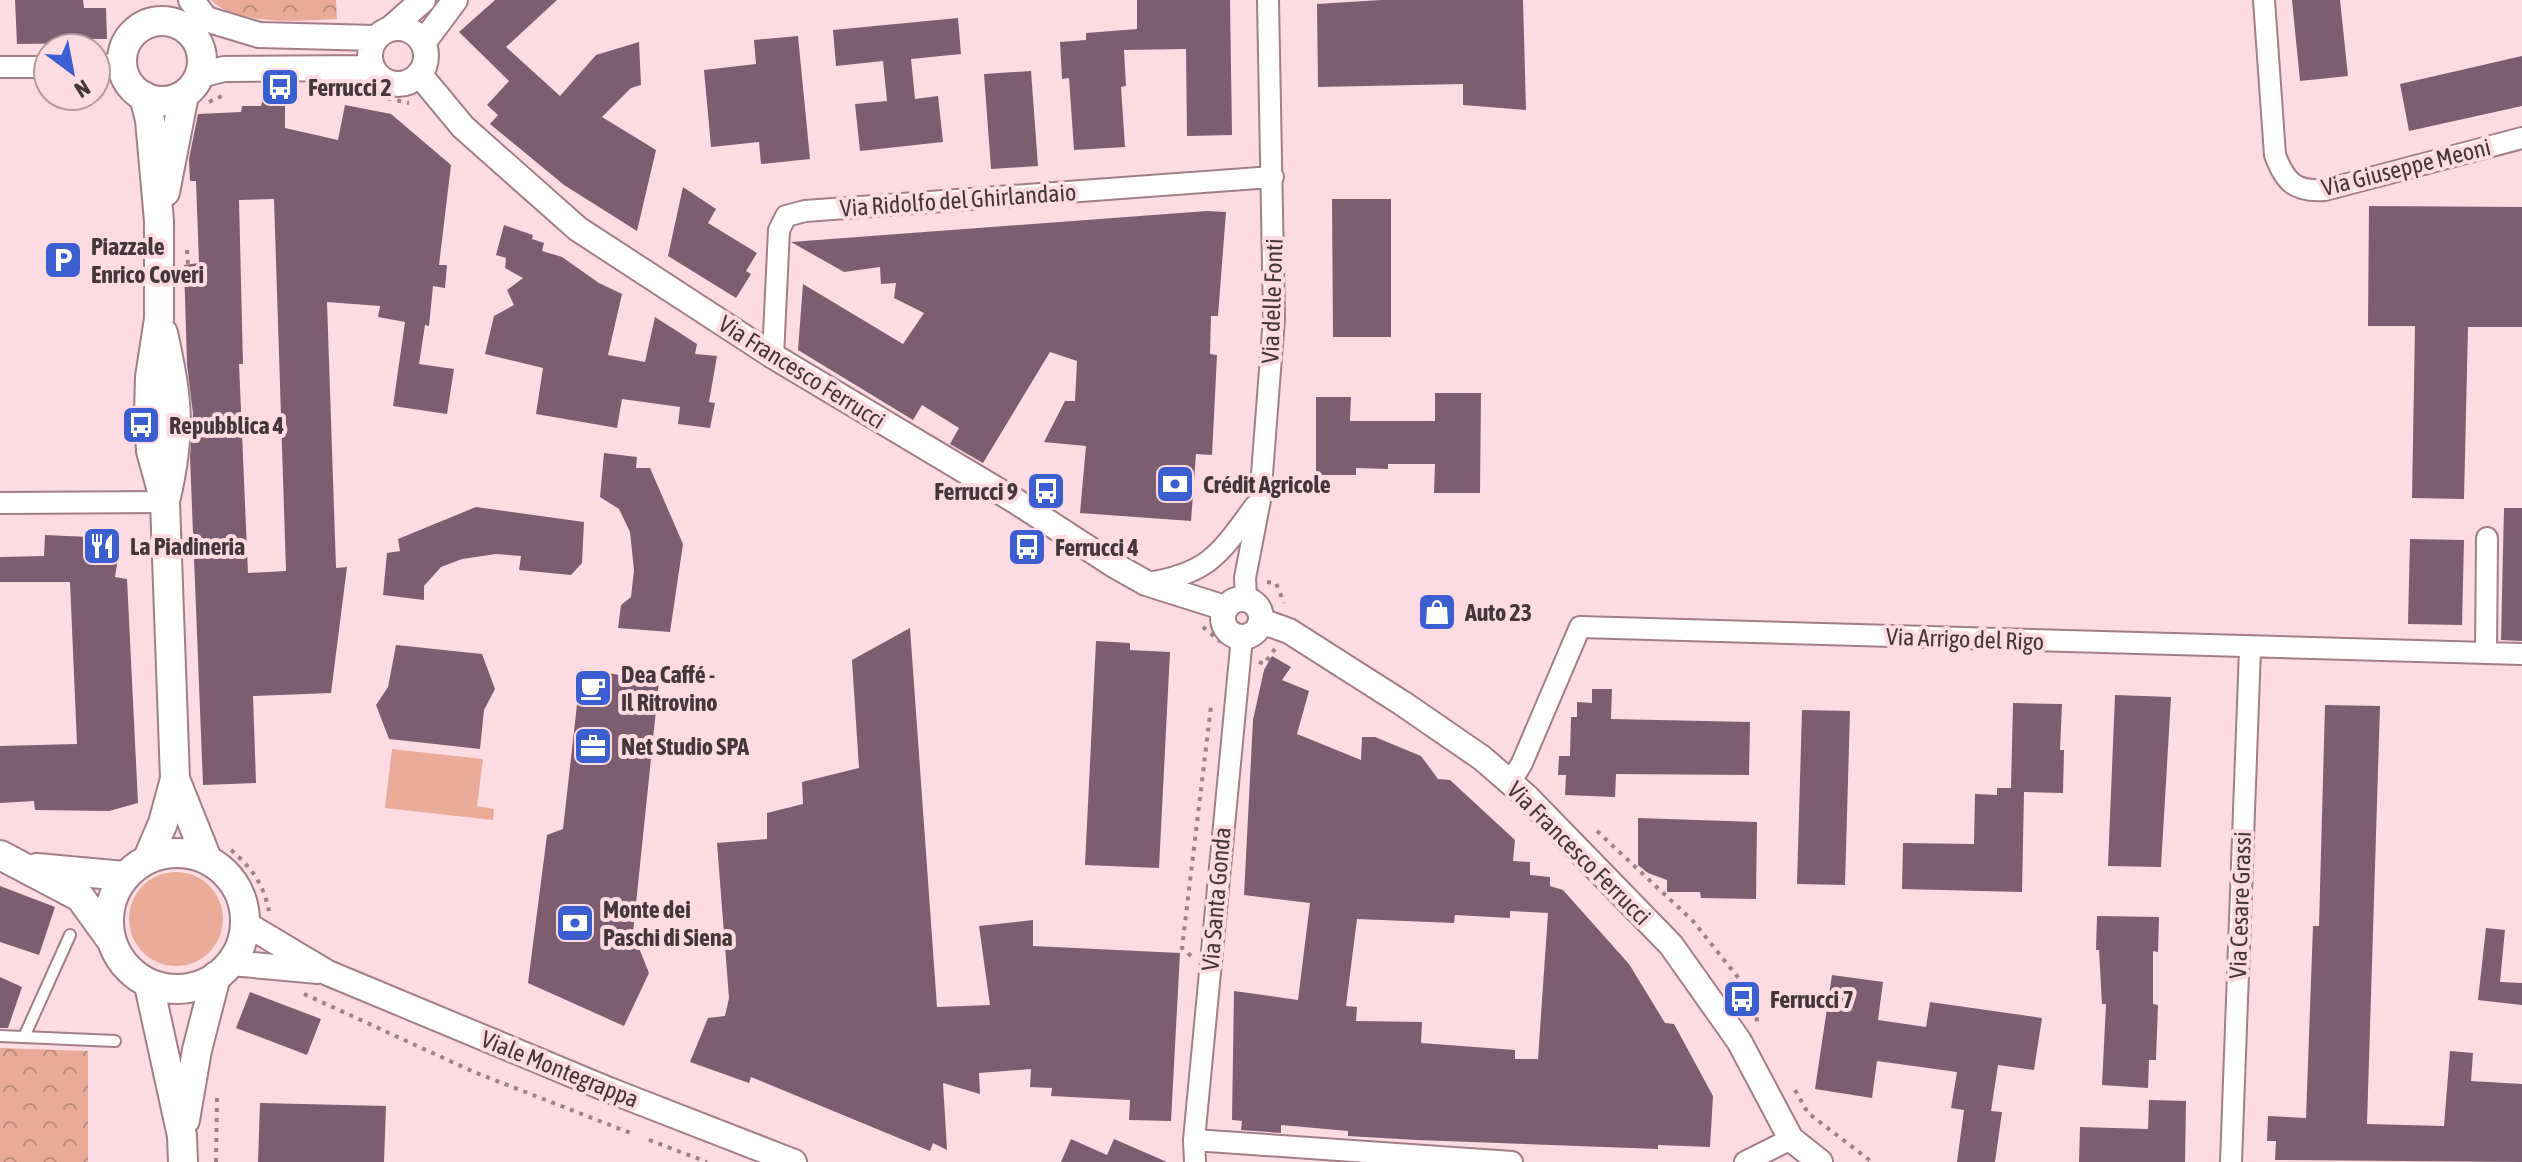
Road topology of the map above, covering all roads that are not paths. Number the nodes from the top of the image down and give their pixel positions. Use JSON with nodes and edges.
{"nodes":[{"id":1,"x":138,"y":0,"type":"edge"},
{"id":2,"x":191,"y":0,"type":"edge"},
{"id":3,"x":423,"y":0,"type":"edge"},
{"id":4,"x":455,"y":0,"type":"edge"},
{"id":5,"x":1268,"y":0,"type":"edge"},
{"id":6,"x":2264,"y":0,"type":"edge"},
{"id":7,"x":155,"y":17,"type":"edge"},
{"id":8,"x":383,"y":34,"type":"junction"},
{"id":9,"x":423,"y":43,"type":"junction"},
{"id":10,"x":112,"y":61,"type":"edge"},
{"id":11,"x":112,"y":66,"type":"edge"},
{"id":12,"x":0,"y":67,"type":"edge"},
{"id":13,"x":32,"y":67,"type":"edge"},
{"id":14,"x":372,"y":68,"type":"junction"},
{"id":15,"x":419,"y":74,"type":"junction"},
{"id":16,"x":192,"y":85,"type":"junction"},
{"id":17,"x":144,"y":96,"type":"junction"},
{"id":18,"x":2522,"y":138,"type":"edge"},
{"id":19,"x":1273,"y":177,"type":"junction"},
{"id":20,"x":159,"y":221,"type":"junction"},
{"id":21,"x":773,"y":356,"type":"junction"},
{"id":22,"x":1260,"y":500,"type":"junction"},
{"id":23,"x":165,"y":502,"type":"junction"},
{"id":24,"x":0,"y":503,"type":"edge"},
{"id":25,"x":2487,"y":538,"type":"dead end"},
{"id":26,"x":1146,"y":583,"type":"junction"},
{"id":27,"x":1236,"y":604,"type":"junction"},
{"id":28,"x":1261,"y":621,"type":"junction"},
{"id":29,"x":1242,"y":637,"type":"junction"},
{"id":30,"x":2250,"y":649,"type":"junction"},
{"id":31,"x":2486,"y":652,"type":"junction"},
{"id":32,"x":2522,"y":654,"type":"edge"},
{"id":33,"x":175,"y":779,"type":"junction"},
{"id":34,"x":1510,"y":783,"type":"junction"},
{"id":35,"x":218,"y":854,"type":"junction"},
{"id":36,"x":0,"y":855,"type":"edge"},
{"id":37,"x":148,"y":858,"type":"junction"},
{"id":38,"x":30,"y":868,"type":"junction"},
{"id":39,"x":124,"y":876,"type":"junction"},
{"id":40,"x":258,"y":919,"type":"junction"},
{"id":41,"x":70,"y":935,"type":"dead end"},
{"id":42,"x":111,"y":940,"type":"junction"},
{"id":43,"x":224,"y":970,"type":"junction"},
{"id":44,"x":328,"y":973,"type":"junction"},
{"id":45,"x":149,"y":985,"type":"junction"},
{"id":46,"x":0,"y":1036,"type":"edge"},
{"id":47,"x":24,"y":1037,"type":"junction"},
{"id":48,"x":115,"y":1041,"type":"dead end"},
{"id":49,"x":1791,"y":1139,"type":"junction"},
{"id":50,"x":1194,"y":1140,"type":"junction"},
{"id":51,"x":183,"y":1149,"type":"edge"},
{"id":52,"x":794,"y":1162,"type":"edge"},
{"id":53,"x":1195,"y":1162,"type":"edge"},
{"id":54,"x":1512,"y":1162,"type":"edge"},
{"id":55,"x":1745,"y":1162,"type":"edge"},
{"id":56,"x":1820,"y":1162,"type":"edge"},
{"id":57,"x":2231,"y":1162,"type":"edge"}],
"edges":[{"from":1,"to":7,"type":"main road"},
{"from":2,"to":8,"type":"street"},
{"from":3,"to":8,"type":"street"},
{"from":4,"to":9,"type":"street"},
{"from":5,"to":19,"type":"street","name":"Via delle Fonti"},
{"from":6,"to":18,"type":"street","name":"Via Giuseppe Meoni"},
{"from":7,"to":10,"type":"main road"},
{"from":7,"to":16,"type":"main road"},
{"from":8,"to":9,"type":"street"},
{"from":8,"to":14,"type":"street"},
{"from":9,"to":15,"type":"street"},
{"from":11,"to":17,"type":"main road"},
{"from":12,"to":13,"type":"street"},
{"from":14,"to":15,"type":"street"},
{"from":14,"to":16,"type":"street"},
{"from":15,"to":21,"type":"street","name":"Via Francesco Ferrucci"},
{"from":16,"to":17,"type":"main road"},
{"from":16,"to":20,"type":"main road"},
{"from":17,"to":20,"type":"main road"},
{"from":19,"to":21,"type":"street","name":"Via Ridolfo del Ghirlandaio"},
{"from":19,"to":22,"type":"street","name":"Via delle Fonti"},
{"from":20,"to":23,"type":"main road"},
{"from":21,"to":26,"type":"street","name":"Via Francesco Ferrucci"},
{"from":22,"to":26,"type":"street"},
{"from":22,"to":27,"type":"street","name":"Via delle Fonti"},
{"from":23,"to":24,"type":"street"},
{"from":23,"to":33,"type":"main road"},
{"from":25,"to":31,"type":"street"},
{"from":26,"to":27,"type":"street","name":"Via Francesco Ferrucci"},
{"from":27,"to":28,"type":"street"},
{"from":27,"to":29,"type":"street"},
{"from":28,"to":29,"type":"street"},
{"from":28,"to":34,"type":"street","name":"Via Francesco Ferrucci"},
{"from":29,"to":50,"type":"street","name":"Via Santa Gonda"},
{"from":30,"to":31,"type":"street","name":"Via Arrigo del Rigo"},
{"from":30,"to":34,"type":"street","name":"Via Arrigo del Rigo"},
{"from":30,"to":57,"type":"street","name":"Via Cesare Grassi"},
{"from":31,"to":32,"type":"street","name":"Via Arrigo del Rigo"},
{"from":33,"to":35,"type":"main road"},
{"from":33,"to":37,"type":"main road"},
{"from":34,"to":49,"type":"street","name":"Via Francesco Ferrucci"},
{"from":35,"to":37,"type":"main road"},
{"from":35,"to":40,"type":"main road"},
{"from":36,"to":38,"type":"main road"},
{"from":37,"to":39,"type":"main road"},
{"from":38,"to":39,"type":"main road"},
{"from":38,"to":42,"type":"main road"},
{"from":39,"to":42,"type":"main road"},
{"from":40,"to":43,"type":"main road"},
{"from":40,"to":44,"type":"street"},
{"from":41,"to":47,"type":"lane"},
{"from":42,"to":45,"type":"main road"},
{"from":43,"to":44,"type":"street"},
{"from":43,"to":45,"type":"main road"},
{"from":43,"to":51,"type":"main road"},
{"from":44,"to":52,"type":"street","name":"Viale Montegrappa"},
{"from":45,"to":51,"type":"main road"},
{"from":46,"to":47,"type":"lane"},
{"from":47,"to":48,"type":"lane"},
{"from":49,"to":55,"type":"street"},
{"from":49,"to":56,"type":"street","name":"Via Francesco Ferrucci"},
{"from":50,"to":53,"type":"street","name":"Via Santa Gonda"},
{"from":50,"to":54,"type":"street"}]}
